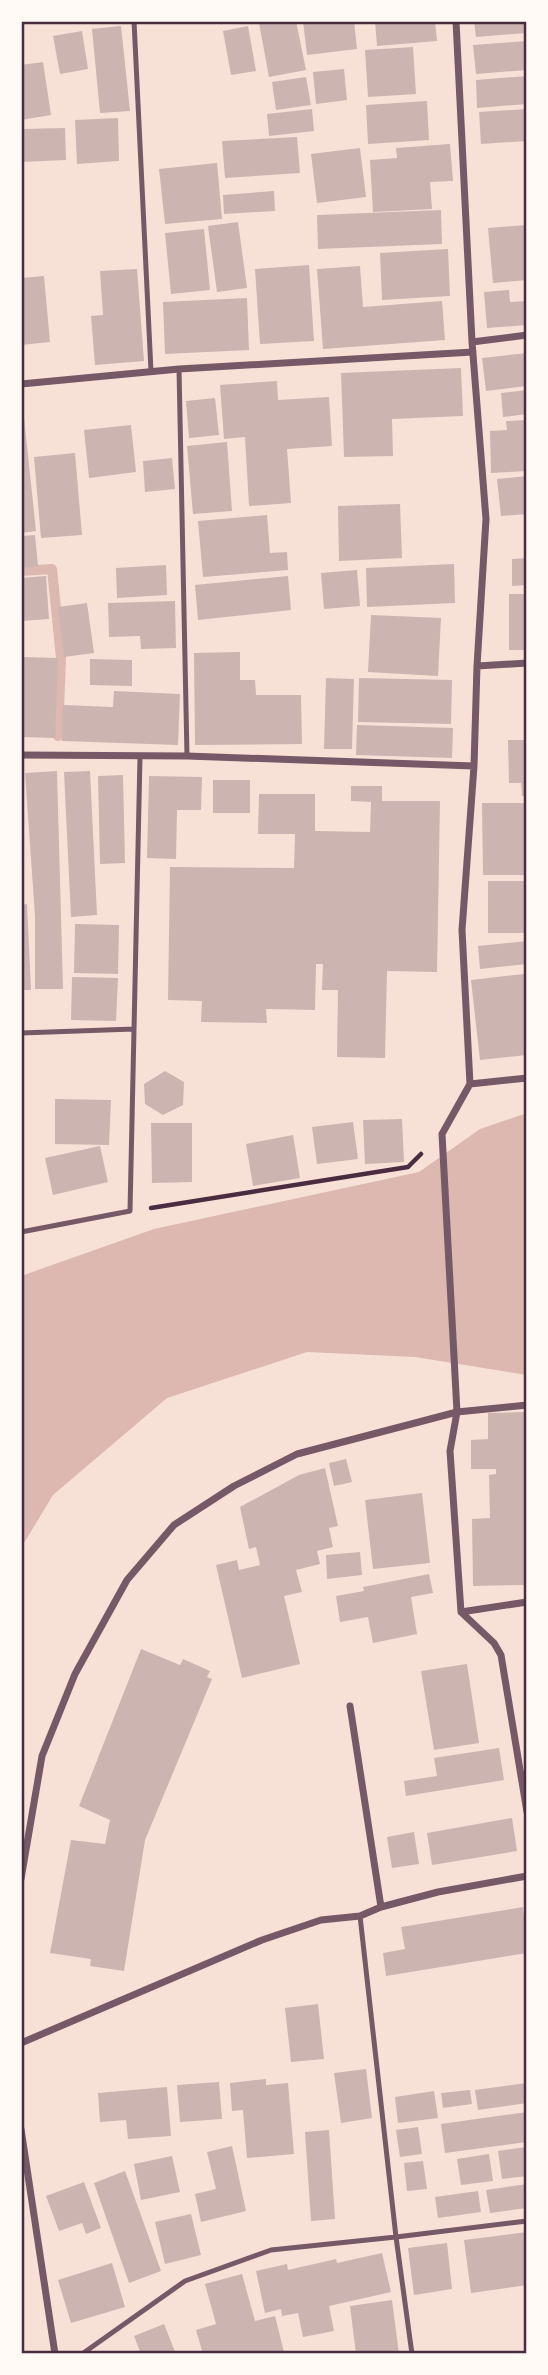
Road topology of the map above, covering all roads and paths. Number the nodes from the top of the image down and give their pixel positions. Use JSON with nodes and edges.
{"nodes":[{"id":1,"x":134,"y":21,"type":"edge"},
{"id":2,"x":456,"y":21,"type":"edge"},
{"id":3,"x":527,"y":335,"type":"edge"},
{"id":4,"x":472,"y":342,"type":"junction"},
{"id":5,"x":473,"y":352,"type":"junction"},
{"id":6,"x":179,"y":369,"type":"junction"},
{"id":7,"x":151,"y":371,"type":"junction"},
{"id":8,"x":21,"y":384,"type":"edge"},
{"id":9,"x":527,"y":663,"type":"edge"},
{"id":10,"x":477,"y":666,"type":"junction"},
{"id":11,"x":21,"y":755,"type":"edge"},
{"id":12,"x":187,"y":756,"type":"junction"},
{"id":13,"x":140,"y":757,"type":"junction"},
{"id":14,"x":474,"y":766,"type":"junction"},
{"id":15,"x":134,"y":1029,"type":"junction"},
{"id":16,"x":21,"y":1033,"type":"edge"},
{"id":17,"x":527,"y":1078,"type":"edge"},
{"id":18,"x":470,"y":1084,"type":"junction"},
{"id":19,"x":442,"y":1134,"type":"junction"},
{"id":20,"x":130,"y":1211,"type":"junction"},
{"id":21,"x":21,"y":1232,"type":"edge"},
{"id":22,"x":527,"y":1405,"type":"edge"},
{"id":23,"x":457,"y":1412,"type":"junction"},
{"id":24,"x":527,"y":1602,"type":"edge"},
{"id":25,"x":461,"y":1612,"type":"junction"},
{"id":26,"x":350,"y":1706,"type":"dead end"},
{"id":27,"x":527,"y":1812,"type":"edge"},
{"id":28,"x":527,"y":1876,"type":"edge"},
{"id":29,"x":21,"y":1879,"type":"edge"},
{"id":30,"x":381,"y":1907,"type":"junction"},
{"id":31,"x":360,"y":1916,"type":"junction"},
{"id":32,"x":21,"y":2043,"type":"edge"},
{"id":33,"x":21,"y":2129,"type":"edge"},
{"id":34,"x":527,"y":2221,"type":"edge"},
{"id":35,"x":396,"y":2237,"type":"junction"},
{"id":36,"x":55,"y":2354,"type":"edge"},
{"id":37,"x":82,"y":2354,"type":"edge"},
{"id":38,"x":412,"y":2354,"type":"edge"}],
"edges":[{"from":1,"to":7,"type":"lane"},
{"from":2,"to":4,"type":"street"},
{"from":3,"to":4,"type":"street"},
{"from":4,"to":5,"type":"street"},
{"from":5,"to":6,"type":"street"},
{"from":5,"to":10,"type":"street"},
{"from":6,"to":7,"type":"street"},
{"from":6,"to":12,"type":"lane"},
{"from":7,"to":8,"type":"street"},
{"from":9,"to":10,"type":"street"},
{"from":10,"to":14,"type":"street"},
{"from":11,"to":13,"type":"street"},
{"from":12,"to":13,"type":"street"},
{"from":12,"to":14,"type":"street"},
{"from":13,"to":15,"type":"lane"},
{"from":14,"to":18,"type":"street"},
{"from":15,"to":16,"type":"lane"},
{"from":15,"to":20,"type":"lane"},
{"from":17,"to":18,"type":"street"},
{"from":18,"to":19,"type":"street"},
{"from":19,"to":20,"type":"path"},
{"from":19,"to":23,"type":"street"},
{"from":20,"to":21,"type":"lane"},
{"from":22,"to":23,"type":"street"},
{"from":23,"to":25,"type":"street"},
{"from":23,"to":29,"type":"street"},
{"from":24,"to":25,"type":"street"},
{"from":25,"to":27,"type":"street"},
{"from":26,"to":30,"type":"street"},
{"from":28,"to":30,"type":"street"},
{"from":30,"to":31,"type":"street"},
{"from":31,"to":32,"type":"street"},
{"from":31,"to":35,"type":"lane"},
{"from":33,"to":36,"type":"street"},
{"from":34,"to":35,"type":"lane"},
{"from":35,"to":37,"type":"lane"},
{"from":35,"to":38,"type":"lane"}]}
